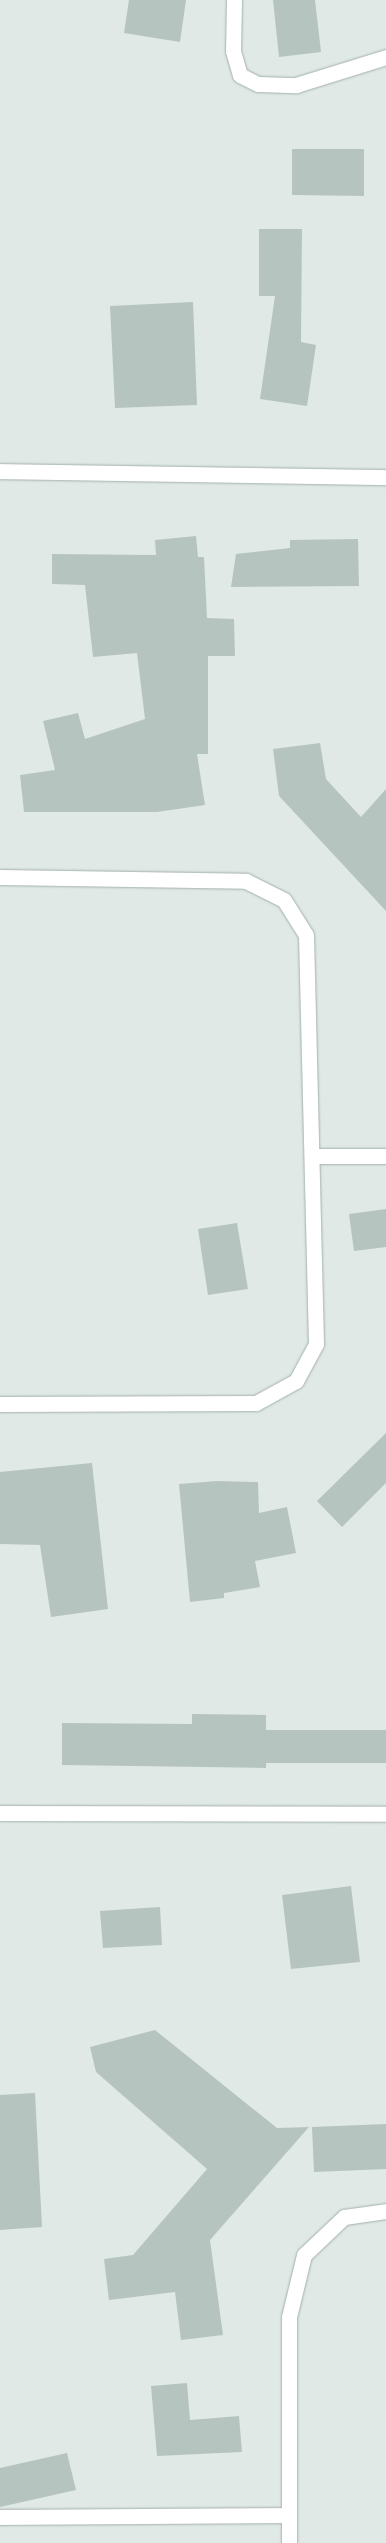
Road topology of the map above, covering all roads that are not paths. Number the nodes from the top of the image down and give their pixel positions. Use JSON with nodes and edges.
{"nodes":[{"id":1,"x":234,"y":0,"type":"edge"},
{"id":2,"x":386,"y":57,"type":"edge"},
{"id":3,"x":0,"y":471,"type":"edge"},
{"id":4,"x":386,"y":477,"type":"edge"},
{"id":5,"x":0,"y":877,"type":"edge"},
{"id":6,"x":312,"y":1156,"type":"junction"},
{"id":7,"x":386,"y":1156,"type":"edge"},
{"id":8,"x":0,"y":1404,"type":"edge"},
{"id":9,"x":0,"y":1813,"type":"edge"},
{"id":10,"x":386,"y":1814,"type":"edge"},
{"id":11,"x":386,"y":2211,"type":"edge"},
{"id":12,"x":286,"y":2515,"type":"junction"},
{"id":13,"x":0,"y":2517,"type":"edge"},
{"id":14,"x":289,"y":2543,"type":"edge"}],
"edges":[{"from":1,"to":2,"type":"street"},
{"from":3,"to":4,"type":"street"},
{"from":5,"to":6,"type":"street"},
{"from":6,"to":7,"type":"street"},
{"from":6,"to":8,"type":"street"},
{"from":9,"to":10,"type":"street"},
{"from":11,"to":12,"type":"street"},
{"from":12,"to":13,"type":"street"},
{"from":12,"to":14,"type":"street"}]}
